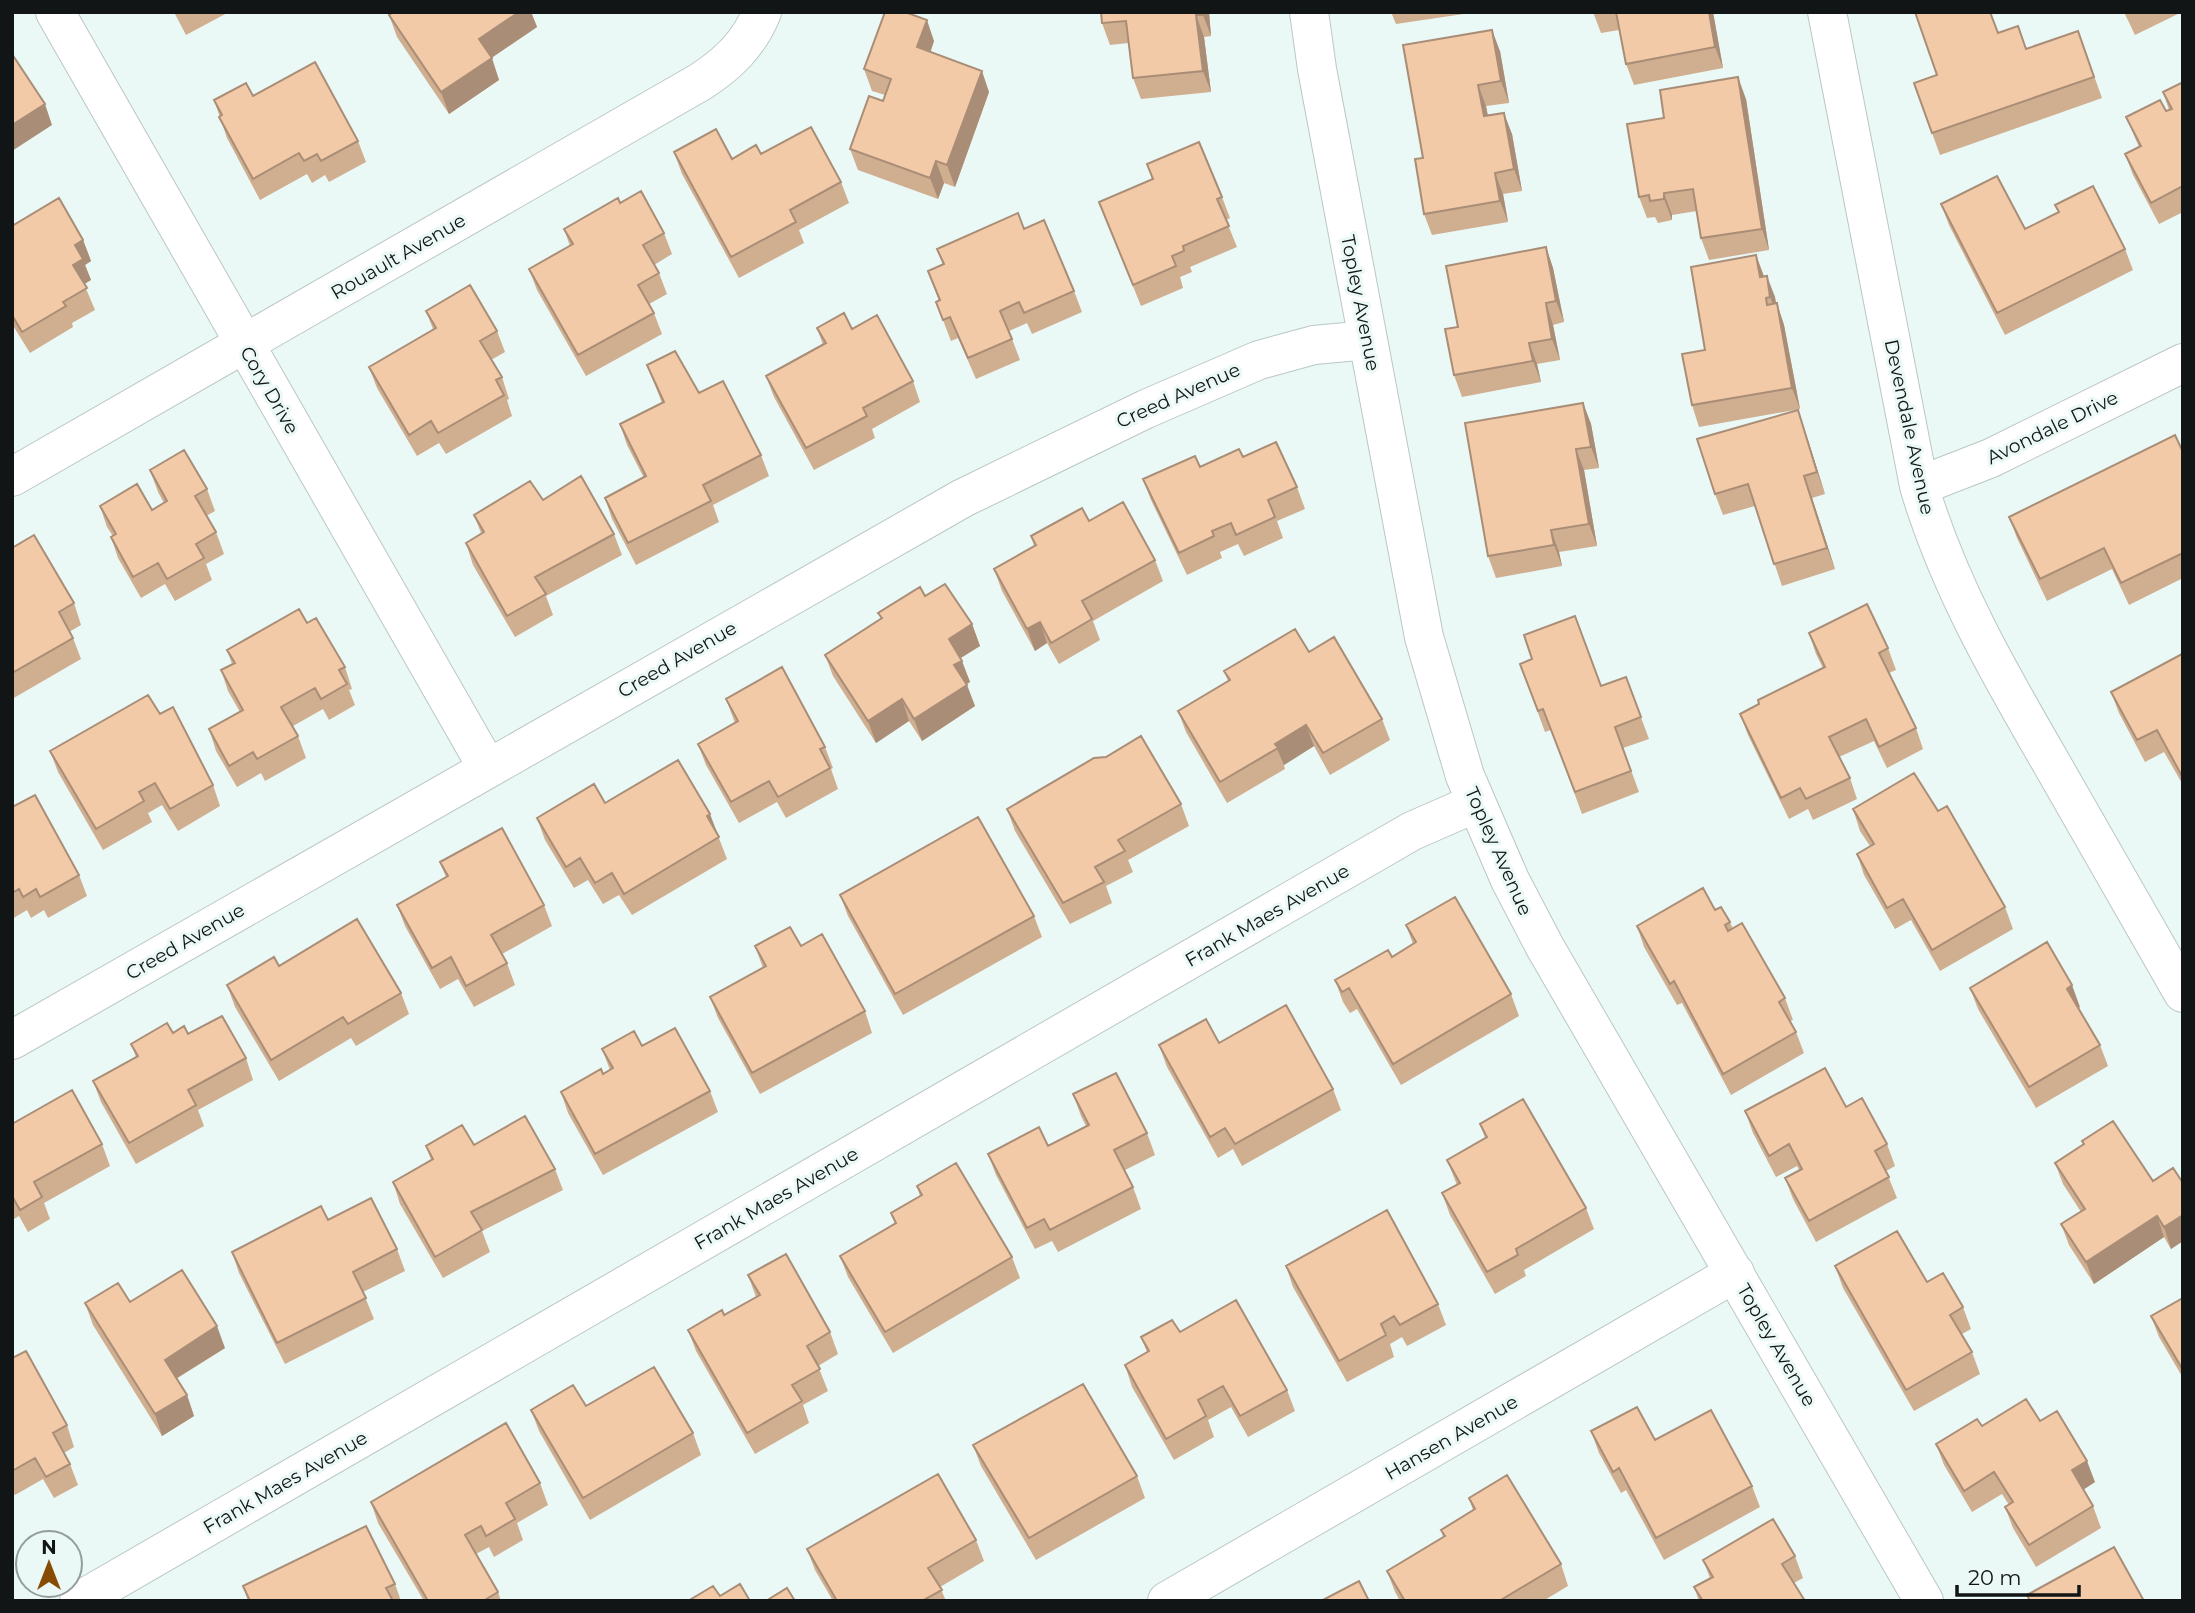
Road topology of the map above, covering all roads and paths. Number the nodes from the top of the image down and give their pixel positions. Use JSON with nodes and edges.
{"nodes":[{"id":1,"x":55,"y":12,"type":"edge"},
{"id":2,"x":762,"y":12,"type":"edge"},
{"id":3,"x":1309,"y":12,"type":"edge"},
{"id":4,"x":1827,"y":12,"type":"edge"},
{"id":5,"x":1367,"y":340,"type":"junction"},
{"id":6,"x":244,"y":344,"type":"junction"},
{"id":7,"x":2183,"y":363,"type":"edge"},
{"id":8,"x":12,"y":477,"type":"edge"},
{"id":9,"x":1919,"y":486,"type":"junction"},
{"id":10,"x":487,"y":767,"type":"junction"},
{"id":11,"x":1476,"y":803,"type":"junction"},
{"id":12,"x":2183,"y":993,"type":"edge"},
{"id":13,"x":12,"y":1040,"type":"edge"},
{"id":14,"x":1735,"y":1273,"type":"junction"},
{"id":15,"x":79,"y":1601,"type":"edge"},
{"id":16,"x":1167,"y":1601,"type":"edge"},
{"id":17,"x":1924,"y":1601,"type":"edge"}],
"edges":[{"from":1,"to":6,"type":"street","name":"Cory Drive"},
{"from":2,"to":6,"type":"street","name":"Rouault Avenue"},
{"from":3,"to":5,"type":"street","name":"Topley Avenue"},
{"from":4,"to":9,"type":"street","name":"Devendale Avenue"},
{"from":5,"to":10,"type":"street","name":"Creed Avenue"},
{"from":5,"to":11,"type":"street","name":"Topley Avenue"},
{"from":6,"to":8,"type":"street","name":"Rouault Avenue"},
{"from":6,"to":10,"type":"street","name":"Cory Drive"},
{"from":7,"to":9,"type":"street","name":"Avondale Drive"},
{"from":9,"to":12,"type":"street","name":"Devendale Avenue"},
{"from":10,"to":13,"type":"street","name":"Creed Avenue"},
{"from":11,"to":14,"type":"street","name":"Topley Avenue"},
{"from":11,"to":15,"type":"street","name":"Frank Maes Avenue"},
{"from":14,"to":16,"type":"street","name":"Hansen Avenue"},
{"from":14,"to":17,"type":"street","name":"Topley Avenue"}]}
